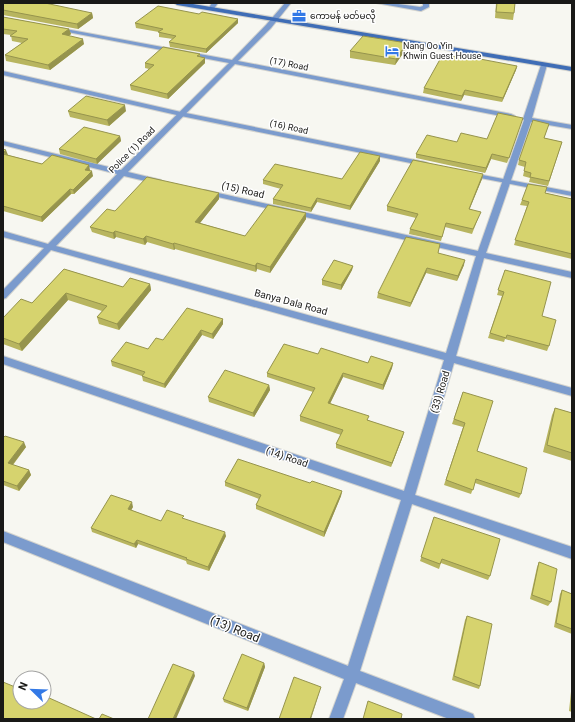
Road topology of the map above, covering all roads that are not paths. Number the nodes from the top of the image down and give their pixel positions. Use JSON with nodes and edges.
{"nodes":[{"id":1,"x":177,"y":3,"type":"edge"},
{"id":2,"x":288,"y":3,"type":"edge"},
{"id":3,"x":379,"y":3,"type":"edge"},
{"id":4,"x":426,"y":3,"type":"edge"},
{"id":5,"x":213,"y":6,"type":"edge"},
{"id":6,"x":277,"y":19,"type":"junction"},
{"id":7,"x":49,"y":27,"type":"edge"},
{"id":8,"x":233,"y":62,"type":"junction"},
{"id":9,"x":544,"y":65,"type":"junction"},
{"id":10,"x":572,"y":69,"type":"edge"},
{"id":11,"x":3,"y":73,"type":"edge"},
{"id":12,"x":181,"y":114,"type":"junction"},
{"id":13,"x":528,"y":120,"type":"junction"},
{"id":14,"x":572,"y":127,"type":"edge"},
{"id":15,"x":3,"y":143,"type":"edge"},
{"id":16,"x":437,"y":167,"type":"edge"},
{"id":17,"x":460,"y":172,"type":"edge"},
{"id":18,"x":123,"y":174,"type":"junction"},
{"id":19,"x":506,"y":181,"type":"junction"},
{"id":20,"x":169,"y":184,"type":"edge"},
{"id":21,"x":193,"y":190,"type":"edge"},
{"id":22,"x":572,"y":194,"type":"edge"},
{"id":23,"x":3,"y":234,"type":"edge"},
{"id":24,"x":49,"y":247,"type":"junction"},
{"id":25,"x":481,"y":255,"type":"junction"},
{"id":26,"x":572,"y":275,"type":"edge"},
{"id":27,"x":3,"y":296,"type":"edge"},
{"id":28,"x":451,"y":358,"type":"junction"},
{"id":29,"x":3,"y":360,"type":"edge"},
{"id":30,"x":572,"y":392,"type":"edge"},
{"id":31,"x":408,"y":498,"type":"junction"},
{"id":32,"x":3,"y":536,"type":"edge"},
{"id":33,"x":572,"y":553,"type":"edge"},
{"id":34,"x":352,"y":675,"type":"junction"},
{"id":35,"x":336,"y":719,"type":"edge"},
{"id":36,"x":468,"y":719,"type":"edge"}],
"edges":[{"from":1,"to":5,"type":"main road"},
{"from":2,"to":6,"type":"street","name":"Police (1) Road"},
{"from":3,"to":4,"type":"street"},
{"from":5,"to":6,"type":"main road"},
{"from":6,"to":8,"type":"street","name":"Police (1) Road"},
{"from":6,"to":9,"type":"main road"},
{"from":7,"to":8,"type":"street","name":"(17) Road"},
{"from":8,"to":12,"type":"street","name":"Police (1) Road"},
{"from":8,"to":13,"type":"street","name":"(17) Road"},
{"from":9,"to":10,"type":"main road"},
{"from":9,"to":13,"type":"street","name":"(33) Road"},
{"from":11,"to":12,"type":"street","name":"(16) Road"},
{"from":12,"to":16,"type":"street","name":"(16) Road"},
{"from":12,"to":18,"type":"street","name":"Police (1) Road"},
{"from":13,"to":14,"type":"street","name":"(17) Road"},
{"from":13,"to":19,"type":"street","name":"(33) Road"},
{"from":15,"to":18,"type":"street"},
{"from":17,"to":19,"type":"street"},
{"from":18,"to":20,"type":"street"},
{"from":18,"to":24,"type":"street","name":"Police (1) Road"},
{"from":19,"to":22,"type":"street"},
{"from":19,"to":25,"type":"street","name":"(33) Road"},
{"from":21,"to":25,"type":"street","name":"(15) Road"},
{"from":23,"to":24,"type":"street","name":"Banya Dala Road"},
{"from":24,"to":27,"type":"street","name":"Police (1) Road"},
{"from":24,"to":28,"type":"street","name":"Banya Dala Road"},
{"from":25,"to":26,"type":"street","name":"(15) Road"},
{"from":25,"to":28,"type":"street","name":"(33) Road"},
{"from":28,"to":30,"type":"street","name":"Banya Dala Road"},
{"from":28,"to":31,"type":"street","name":"(33) Road"},
{"from":29,"to":31,"type":"street","name":"(14) Road"},
{"from":31,"to":33,"type":"street","name":"(14) Road"},
{"from":31,"to":34,"type":"street","name":"(33) Road"},
{"from":32,"to":34,"type":"street","name":"(13) Road"},
{"from":34,"to":35,"type":"street","name":"(33) Road"},
{"from":34,"to":36,"type":"street","name":"(13) Road"}]}
